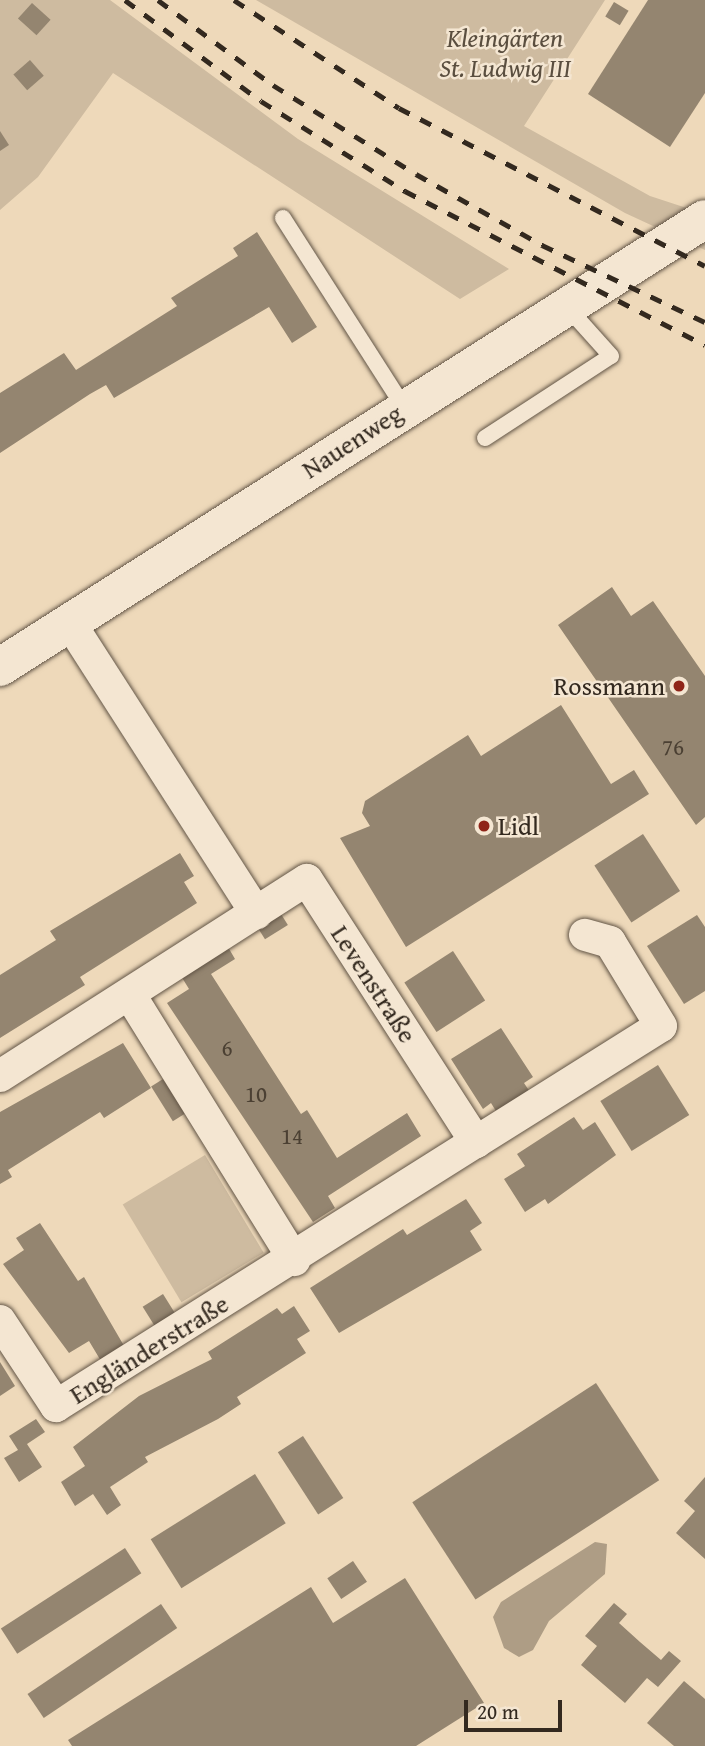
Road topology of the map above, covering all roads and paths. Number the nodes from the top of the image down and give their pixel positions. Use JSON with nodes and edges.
{"nodes":[{"id":1,"x":283,"y":218,"type":"dead end"},
{"id":2,"x":705,"y":219,"type":"edge"},
{"id":3,"x":567,"y":307,"type":"junction"},
{"id":4,"x":404,"y":407,"type":"junction"},
{"id":5,"x":485,"y":438,"type":"dead end"},
{"id":6,"x":70,"y":623,"type":"junction"},
{"id":7,"x":0,"y":667,"type":"edge"},
{"id":8,"x":256,"y":913,"type":"junction"},
{"id":9,"x":584,"y":935,"type":"dead end"},
{"id":10,"x":130,"y":995,"type":"junction"},
{"id":11,"x":0,"y":1076,"type":"edge"},
{"id":12,"x":476,"y":1142,"type":"junction"},
{"id":13,"x":293,"y":1260,"type":"junction"},
{"id":14,"x":0,"y":1321,"type":"edge"}],
"edges":[{"from":1,"to":4,"type":"lane"},
{"from":2,"to":3,"type":"street","name":"Nauenweg"},
{"from":3,"to":4,"type":"street","name":"Nauenweg"},
{"from":3,"to":5,"type":"lane"},
{"from":4,"to":6,"type":"street","name":"Nauenweg"},
{"from":6,"to":7,"type":"street","name":"Nauenweg"},
{"from":6,"to":8,"type":"street"},
{"from":8,"to":10,"type":"street"},
{"from":8,"to":12,"type":"street","name":"Levenstraße"},
{"from":9,"to":12,"type":"street"},
{"from":10,"to":11,"type":"street"},
{"from":10,"to":13,"type":"street"},
{"from":12,"to":13,"type":"street","name":"Engländerstraße"},
{"from":13,"to":14,"type":"street","name":"Engländerstraße"}]}
